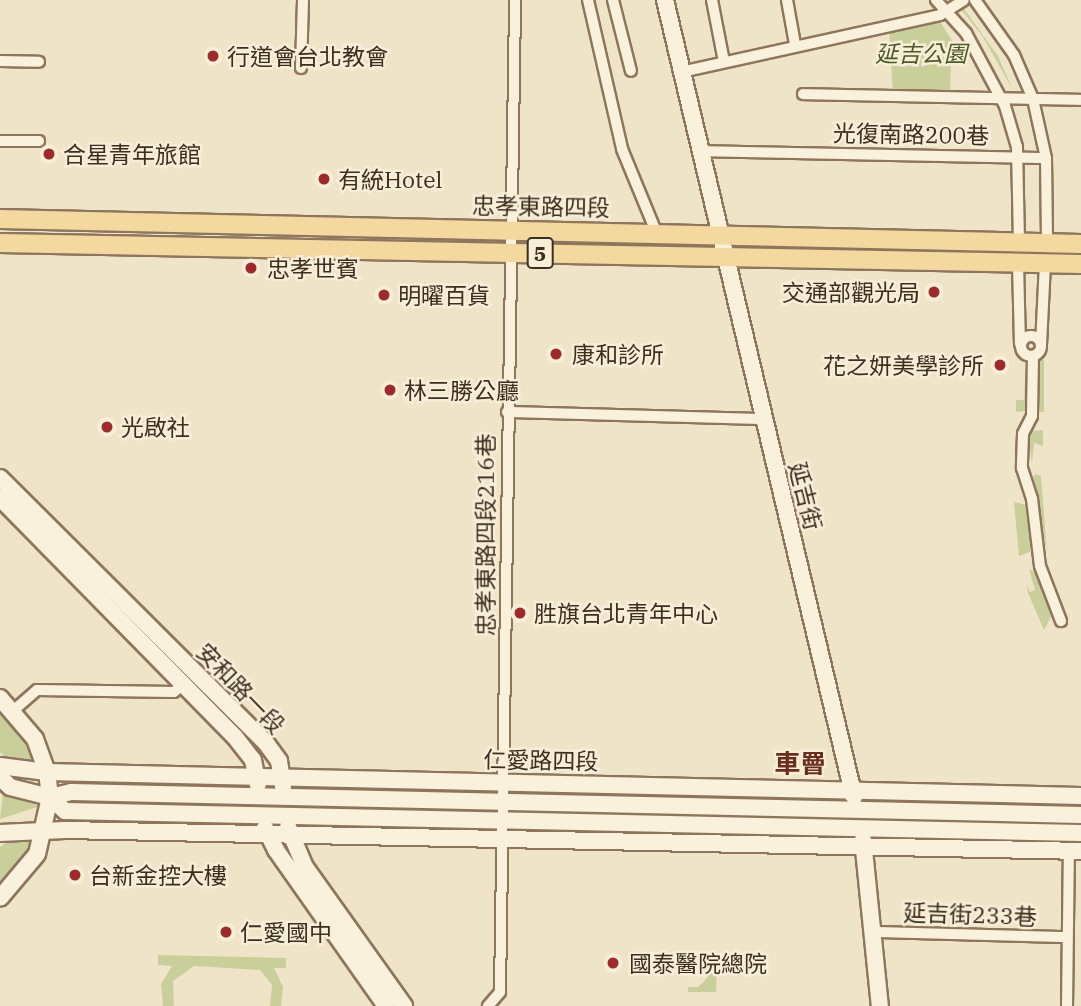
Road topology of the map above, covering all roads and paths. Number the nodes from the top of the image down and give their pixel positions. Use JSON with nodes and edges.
{"nodes":[{"id":1,"x":303,"y":0,"type":"edge"},
{"id":2,"x":515,"y":0,"type":"edge"},
{"id":3,"x":588,"y":0,"type":"edge"},
{"id":4,"x":613,"y":0,"type":"edge"},
{"id":5,"x":665,"y":0,"type":"edge"},
{"id":6,"x":712,"y":0,"type":"edge"},
{"id":7,"x":787,"y":0,"type":"edge"},
{"id":8,"x":936,"y":0,"type":"edge"},
{"id":9,"x":964,"y":0,"type":"edge"},
{"id":10,"x":975,"y":0,"type":"edge"},
{"id":11,"x":946,"y":11,"type":"junction"},
{"id":12,"x":794,"y":44,"type":"junction"},
{"id":13,"x":0,"y":61,"type":"edge"},
{"id":14,"x":39,"y":62,"type":"dead end"},
{"id":15,"x":724,"y":62,"type":"junction"},
{"id":16,"x":301,"y":68,"type":"dead end"},
{"id":17,"x":631,"y":71,"type":"dead end"},
{"id":18,"x":681,"y":72,"type":"junction"},
{"id":19,"x":803,"y":94,"type":"dead end"},
{"id":20,"x":1002,"y":99,"type":"junction"},
{"id":21,"x":1033,"y":99,"type":"junction"},
{"id":22,"x":1081,"y":100,"type":"edge"},
{"id":23,"x":0,"y":141,"type":"edge"},
{"id":24,"x":39,"y":141,"type":"dead end"},
{"id":25,"x":700,"y":151,"type":"junction"},
{"id":26,"x":1017,"y":158,"type":"junction"},
{"id":27,"x":1046,"y":158,"type":"junction"},
{"id":28,"x":0,"y":219,"type":"edge"},
{"id":29,"x":509,"y":230,"type":"junction"},
{"id":30,"x":657,"y":234,"type":"junction"},
{"id":31,"x":722,"y":236,"type":"junction"},
{"id":32,"x":0,"y":243,"type":"edge"},
{"id":33,"x":1019,"y":243,"type":"junction"},
{"id":34,"x":1047,"y":244,"type":"junction"},
{"id":35,"x":1081,"y":244,"type":"edge"},
{"id":36,"x":509,"y":253,"type":"junction"},
{"id":37,"x":725,"y":257,"type":"junction"},
{"id":38,"x":1018,"y":263,"type":"junction"},
{"id":39,"x":1045,"y":264,"type":"junction"},
{"id":40,"x":1081,"y":264,"type":"edge"},
{"id":41,"x":1020,"y":344,"type":"junction"},
{"id":42,"x":1041,"y":345,"type":"junction"},
{"id":43,"x":1033,"y":356,"type":"junction"},
{"id":44,"x":507,"y":412,"type":"junction"},
{"id":45,"x":764,"y":419,"type":"junction"},
{"id":46,"x":0,"y":478,"type":"edge"},
{"id":47,"x":0,"y":498,"type":"edge"},
{"id":48,"x":1060,"y":621,"type":"dead end"},
{"id":49,"x":182,"y":685,"type":"junction"},
{"id":50,"x":0,"y":698,"type":"edge"},
{"id":51,"x":14,"y":710,"type":"junction"},
{"id":52,"x":0,"y":766,"type":"edge"},
{"id":53,"x":47,"y":772,"type":"junction"},
{"id":54,"x":0,"y":777,"type":"edge"},
{"id":55,"x":257,"y":777,"type":"junction"},
{"id":56,"x":282,"y":778,"type":"junction"},
{"id":57,"x":504,"y":782,"type":"junction"},
{"id":58,"x":853,"y":789,"type":"junction"},
{"id":59,"x":1081,"y":796,"type":"edge"},
{"id":60,"x":50,"y":797,"type":"junction"},
{"id":61,"x":261,"y":797,"type":"junction"},
{"id":62,"x":284,"y":798,"type":"junction"},
{"id":63,"x":503,"y":802,"type":"junction"},
{"id":64,"x":857,"y":809,"type":"junction"},
{"id":65,"x":263,"y":815,"type":"junction"},
{"id":66,"x":1081,"y":815,"type":"edge"},
{"id":67,"x":286,"y":816,"type":"junction"},
{"id":68,"x":503,"y":820,"type":"junction"},
{"id":69,"x":45,"y":830,"type":"junction"},
{"id":70,"x":861,"y":830,"type":"junction"},
{"id":71,"x":0,"y":833,"type":"edge"},
{"id":72,"x":1081,"y":833,"type":"edge"},
{"id":73,"x":266,"y":835,"type":"junction"},
{"id":74,"x":290,"y":835,"type":"junction"},
{"id":75,"x":503,"y":840,"type":"junction"},
{"id":76,"x":865,"y":848,"type":"junction"},
{"id":77,"x":1075,"y":851,"type":"edge"},
{"id":78,"x":0,"y":898,"type":"edge"},
{"id":79,"x":874,"y":932,"type":"junction"},
{"id":80,"x":1065,"y":937,"type":"junction"},
{"id":81,"x":386,"y":1006,"type":"edge"},
{"id":82,"x":404,"y":1006,"type":"edge"},
{"id":83,"x":488,"y":1006,"type":"edge"},
{"id":84,"x":880,"y":1006,"type":"edge"},
{"id":85,"x":1067,"y":1006,"type":"edge"}],
"edges":[{"from":1,"to":16,"type":"street"},
{"from":2,"to":29,"type":"street","name":"忠孝東路四段216巷"},
{"from":3,"to":30,"type":"street"},
{"from":4,"to":17,"type":"street"},
{"from":5,"to":18,"type":"main road","name":"延吉街"},
{"from":6,"to":15,"type":"street"},
{"from":7,"to":12,"type":"street"},
{"from":8,"to":11,"type":"street"},
{"from":9,"to":11,"type":"street"},
{"from":10,"to":21,"type":"street"},
{"from":11,"to":12,"type":"street"},
{"from":11,"to":20,"type":"street"},
{"from":12,"to":15,"type":"street"},
{"from":13,"to":14,"type":"street"},
{"from":15,"to":18,"type":"street"},
{"from":18,"to":25,"type":"main road","name":"延吉街"},
{"from":19,"to":20,"type":"street"},
{"from":20,"to":21,"type":"street"},
{"from":20,"to":26,"type":"street"},
{"from":21,"to":22,"type":"street"},
{"from":21,"to":27,"type":"street"},
{"from":23,"to":24,"type":"street"},
{"from":25,"to":26,"type":"street","name":"光復南路200巷"},
{"from":25,"to":31,"type":"main road","name":"延吉街"},
{"from":26,"to":27,"type":"street","name":"光復南路200巷"},
{"from":26,"to":33,"type":"street"},
{"from":27,"to":34,"type":"street"},
{"from":28,"to":29,"type":"main road","name":"忠孝東路四段","number":"5"},
{"from":29,"to":30,"type":"main road","name":"忠孝東路四段","number":"5"},
{"from":29,"to":36,"type":"street","name":"忠孝東路四段216巷"},
{"from":30,"to":31,"type":"main road","name":"忠孝東路四段","number":"5"},
{"from":31,"to":33,"type":"main road","name":"忠孝東路四段","number":"5"},
{"from":31,"to":37,"type":"main road","name":"延吉街"},
{"from":32,"to":36,"type":"main road","name":"忠孝東路四段","number":"5"},
{"from":33,"to":34,"type":"main road","name":"忠孝東路四段","number":"5"},
{"from":34,"to":35,"type":"main road","name":"忠孝東路四段","number":"5"},
{"from":36,"to":37,"type":"main road","name":"忠孝東路四段","number":"5"},
{"from":36,"to":44,"type":"street","name":"忠孝東路四段216巷"},
{"from":37,"to":38,"type":"main road","name":"忠孝東路四段","number":"5"},
{"from":37,"to":45,"type":"main road","name":"延吉街"},
{"from":38,"to":39,"type":"main road","name":"忠孝東路四段","number":"5"},
{"from":38,"to":41,"type":"street"},
{"from":39,"to":40,"type":"main road","name":"忠孝東路四段","number":"5"},
{"from":39,"to":42,"type":"street"},
{"from":41,"to":42,"type":"street"},
{"from":41,"to":43,"type":"street"},
{"from":42,"to":43,"type":"street"},
{"from":43,"to":48,"type":"street"},
{"from":44,"to":45,"type":"street"},
{"from":44,"to":57,"type":"street","name":"忠孝東路四段216巷"},
{"from":45,"to":58,"type":"main road","name":"延吉街"},
{"from":46,"to":56,"type":"main road","name":"安和路一段"},
{"from":47,"to":49,"type":"main road","name":"安和路一段"},
{"from":49,"to":51,"type":"street"},
{"from":49,"to":55,"type":"main road","name":"安和路一段"},
{"from":50,"to":51,"type":"main road"},
{"from":51,"to":53,"type":"main road"},
{"from":52,"to":53,"type":"main road","name":"仁愛路四段"},
{"from":53,"to":55,"type":"main road","name":"仁愛路四段"},
{"from":53,"to":60,"type":"main road"},
{"from":54,"to":60,"type":"main road","name":"仁愛路四段"},
{"from":55,"to":56,"type":"main road","name":"仁愛路四段"},
{"from":55,"to":61,"type":"main road","name":"安和路一段"},
{"from":56,"to":57,"type":"main road","name":"仁愛路四段"},
{"from":56,"to":62,"type":"main road","name":"安和路一段"},
{"from":57,"to":58,"type":"main road","name":"仁愛路四段"},
{"from":57,"to":63,"type":"street","name":"忠孝東路四段216巷"},
{"from":58,"to":59,"type":"main road","name":"仁愛路四段"},
{"from":58,"to":64,"type":"main road","name":"延吉街"},
{"from":60,"to":61,"type":"main road","name":"仁愛路四段"},
{"from":60,"to":65,"type":"main road","name":"仁愛路四段"},
{"from":60,"to":69,"type":"main road"},
{"from":61,"to":62,"type":"main road","name":"仁愛路四段"},
{"from":61,"to":65,"type":"main road","name":"安和路一段"},
{"from":62,"to":63,"type":"main road","name":"仁愛路四段"},
{"from":62,"to":67,"type":"main road","name":"安和路一段"},
{"from":63,"to":64,"type":"main road","name":"仁愛路四段"},
{"from":63,"to":68,"type":"street","name":"忠孝東路四段216巷"},
{"from":64,"to":66,"type":"main road","name":"仁愛路四段"},
{"from":64,"to":70,"type":"main road","name":"延吉街"},
{"from":65,"to":67,"type":"main road","name":"仁愛路四段"},
{"from":65,"to":73,"type":"main road","name":"安和路一段"},
{"from":67,"to":68,"type":"main road","name":"仁愛路四段"},
{"from":67,"to":74,"type":"main road","name":"安和路一段"},
{"from":68,"to":70,"type":"main road","name":"仁愛路四段"},
{"from":68,"to":75,"type":"street","name":"忠孝東路四段216巷"},
{"from":69,"to":71,"type":"main road"},
{"from":69,"to":73,"type":"main road"},
{"from":69,"to":78,"type":"main road"},
{"from":70,"to":72,"type":"main road","name":"仁愛路四段"},
{"from":70,"to":76,"type":"main road","name":"延吉街"},
{"from":73,"to":74,"type":"main road"},
{"from":73,"to":81,"type":"main road","name":"安和路一段"},
{"from":74,"to":75,"type":"main road"},
{"from":74,"to":82,"type":"main road","name":"安和路一段"},
{"from":75,"to":76,"type":"main road"},
{"from":75,"to":83,"type":"street","name":"忠孝東路四段216巷"},
{"from":76,"to":77,"type":"main road"},
{"from":76,"to":79,"type":"main road","name":"延吉街"},
{"from":77,"to":80,"type":"street"},
{"from":79,"to":80,"type":"street","name":"延吉街233巷"},
{"from":79,"to":84,"type":"main road","name":"延吉街"},
{"from":80,"to":85,"type":"street"}]}
